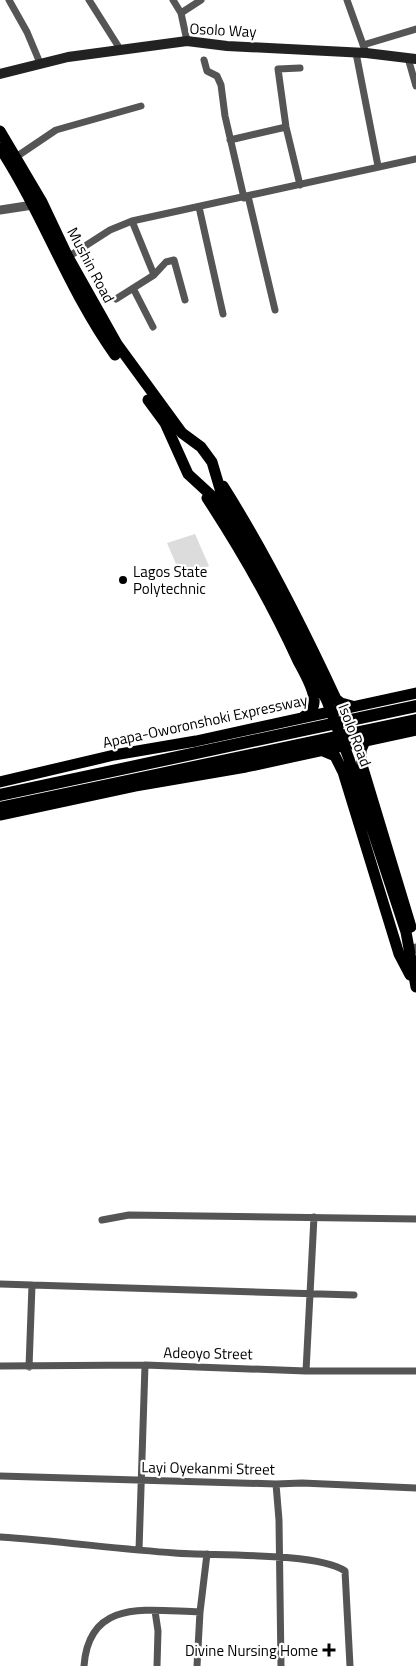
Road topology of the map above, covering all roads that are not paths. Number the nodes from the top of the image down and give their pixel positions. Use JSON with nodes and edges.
{"nodes":[{"id":1,"x":9,"y":0,"type":"edge"},
{"id":2,"x":89,"y":0,"type":"edge"},
{"id":3,"x":173,"y":0,"type":"edge"},
{"id":4,"x":201,"y":0,"type":"edge"},
{"id":5,"x":347,"y":0,"type":"edge"},
{"id":6,"x":181,"y":13,"type":"junction"},
{"id":7,"x":416,"y":29,"type":"edge"},
{"id":8,"x":187,"y":41,"type":"junction"},
{"id":9,"x":120,"y":49,"type":"junction"},
{"id":10,"x":362,"y":50,"type":"junction"},
{"id":11,"x":412,"y":58,"type":"edge"},
{"id":12,"x":204,"y":60,"type":"dead end"},
{"id":13,"x":40,"y":63,"type":"junction"},
{"id":14,"x":300,"y":68,"type":"dead end"},
{"id":15,"x":0,"y":74,"type":"edge"},
{"id":16,"x":416,"y":86,"type":"edge"},
{"id":17,"x":141,"y":106,"type":"dead end"},
{"id":18,"x":286,"y":127,"type":"junction"},
{"id":19,"x":0,"y":131,"type":"edge"},
{"id":20,"x":230,"y":140,"type":"junction"},
{"id":21,"x":0,"y":148,"type":"edge"},
{"id":22,"x":16,"y":157,"type":"junction"},
{"id":23,"x":416,"y":159,"type":"edge"},
{"id":24,"x":378,"y":166,"type":"junction"},
{"id":25,"x":300,"y":185,"type":"junction"},
{"id":26,"x":246,"y":197,"type":"junction"},
{"id":27,"x":33,"y":205,"type":"junction"},
{"id":28,"x":199,"y":207,"type":"junction"},
{"id":29,"x":0,"y":210,"type":"edge"},
{"id":30,"x":132,"y":221,"type":"junction"},
{"id":31,"x":68,"y":257,"type":"junction"},
{"id":32,"x":154,"y":275,"type":"junction"},
{"id":33,"x":133,"y":288,"type":"junction"},
{"id":34,"x":116,"y":299,"type":"dead end"},
{"id":35,"x":185,"y":300,"type":"dead end"},
{"id":36,"x":275,"y":310,"type":"dead end"},
{"id":37,"x":223,"y":314,"type":"dead end"},
{"id":38,"x":153,"y":327,"type":"dead end"},
{"id":39,"x":160,"y":408,"type":"junction"},
{"id":40,"x":195,"y":443,"type":"junction"},
{"id":41,"x":180,"y":457,"type":"junction"},
{"id":42,"x":217,"y":474,"type":"junction"},
{"id":43,"x":198,"y":486,"type":"junction"},
{"id":44,"x":226,"y":509,"type":"junction"},
{"id":45,"x":416,"y":692,"type":"edge"},
{"id":46,"x":354,"y":706,"type":"junction"},
{"id":47,"x":416,"y":706,"type":"edge"},
{"id":48,"x":302,"y":718,"type":"junction"},
{"id":49,"x":416,"y":720,"type":"edge"},
{"id":50,"x":416,"y":730,"type":"edge"},
{"id":51,"x":365,"y":741,"type":"junction"},
{"id":52,"x":323,"y":751,"type":"junction"},
{"id":53,"x":0,"y":782,"type":"edge"},
{"id":54,"x":0,"y":795,"type":"edge"},
{"id":55,"x":0,"y":808,"type":"edge"},
{"id":56,"x":0,"y":815,"type":"edge"},
{"id":57,"x":406,"y":932,"type":"junction"},
{"id":58,"x":416,"y":952,"type":"edge"},
{"id":59,"x":416,"y":987,"type":"edge"},
{"id":60,"x":314,"y":1218,"type":"junction"},
{"id":61,"x":416,"y":1219,"type":"edge"},
{"id":62,"x":102,"y":1220,"type":"dead end"},
{"id":63,"x":0,"y":1284,"type":"edge"},
{"id":64,"x":32,"y":1285,"type":"junction"},
{"id":65,"x":309,"y":1294,"type":"junction"},
{"id":66,"x":354,"y":1295,"type":"dead end"},
{"id":67,"x":145,"y":1365,"type":"junction"},
{"id":68,"x":0,"y":1366,"type":"edge"},
{"id":69,"x":29,"y":1367,"type":"junction"},
{"id":70,"x":306,"y":1371,"type":"junction"},
{"id":71,"x":416,"y":1371,"type":"edge"},
{"id":72,"x":0,"y":1476,"type":"edge"},
{"id":73,"x":142,"y":1480,"type":"junction"},
{"id":74,"x":276,"y":1484,"type":"junction"},
{"id":75,"x":416,"y":1488,"type":"edge"},
{"id":76,"x":0,"y":1537,"type":"edge"},
{"id":77,"x":139,"y":1550,"type":"junction"},
{"id":78,"x":207,"y":1554,"type":"junction"},
{"id":79,"x":279,"y":1558,"type":"junction"},
{"id":80,"x":155,"y":1611,"type":"junction"},
{"id":81,"x":200,"y":1612,"type":"junction"},
{"id":82,"x":84,"y":1666,"type":"edge"},
{"id":83,"x":157,"y":1666,"type":"edge"},
{"id":84,"x":197,"y":1666,"type":"edge"},
{"id":85,"x":281,"y":1666,"type":"edge"},
{"id":86,"x":350,"y":1666,"type":"edge"}],
"edges":[{"from":1,"to":13,"type":"street"},
{"from":2,"to":9,"type":"street"},
{"from":3,"to":6,"type":"street"},
{"from":4,"to":6,"type":"street"},
{"from":5,"to":10,"type":"street"},
{"from":6,"to":8,"type":"street"},
{"from":7,"to":10,"type":"street"},
{"from":8,"to":9,"type":"main road","name":"Osolo Way"},
{"from":8,"to":10,"type":"main road","name":"Osolo Way"},
{"from":9,"to":13,"type":"main road","name":"Osolo Way"},
{"from":10,"to":11,"type":"main road","name":"Osolo Way"},
{"from":10,"to":24,"type":"street"},
{"from":11,"to":16,"type":"street"},
{"from":12,"to":20,"type":"street"},
{"from":13,"to":15,"type":"main road","name":"Osolo Way"},
{"from":14,"to":18,"type":"street"},
{"from":17,"to":22,"type":"street"},
{"from":18,"to":20,"type":"street"},
{"from":18,"to":25,"type":"street"},
{"from":19,"to":22,"type":"main road","name":"Mushin Road"},
{"from":20,"to":26,"type":"street"},
{"from":21,"to":27,"type":"main road","name":"Mushin Road"},
{"from":22,"to":31,"type":"main road","name":"Mushin Road"},
{"from":23,"to":24,"type":"street"},
{"from":24,"to":25,"type":"street"},
{"from":25,"to":26,"type":"street"},
{"from":26,"to":28,"type":"street"},
{"from":26,"to":36,"type":"street"},
{"from":27,"to":29,"type":"street"},
{"from":27,"to":39,"type":"main road","name":"Mushin Road"},
{"from":28,"to":30,"type":"street"},
{"from":28,"to":37,"type":"street"},
{"from":30,"to":31,"type":"street"},
{"from":30,"to":32,"type":"street"},
{"from":31,"to":39,"type":"main road","name":"Mushin Road"},
{"from":32,"to":33,"type":"street"},
{"from":32,"to":35,"type":"street"},
{"from":33,"to":34,"type":"street"},
{"from":33,"to":38,"type":"street"},
{"from":39,"to":40,"type":"main road"},
{"from":39,"to":41,"type":"main road"},
{"from":40,"to":41,"type":"main road"},
{"from":40,"to":42,"type":"main road"},
{"from":41,"to":43,"type":"main road"},
{"from":42,"to":43,"type":"main road"},
{"from":42,"to":44,"type":"main road"},
{"from":42,"to":46,"type":"main road"},
{"from":43,"to":44,"type":"main road"},
{"from":43,"to":48,"type":"main road"},
{"from":44,"to":57,"type":"main road","name":"Isolo Road"},
{"from":45,"to":46,"type":"main road","name":"Apapa-Oworonshoki Expressway"},
{"from":46,"to":48,"type":"main road","name":"Apapa-Oworonshoki Expressway"},
{"from":47,"to":54,"type":"highway","name":"Apapa-Oworonshoki Expressway"},
{"from":48,"to":53,"type":"main road","name":"Apapa-Oworonshoki Expressway"},
{"from":49,"to":55,"type":"highway"},
{"from":50,"to":51,"type":"main road"},
{"from":51,"to":52,"type":"main road"},
{"from":51,"to":58,"type":"main road"},
{"from":52,"to":56,"type":"main road"},
{"from":52,"to":59,"type":"main road"},
{"from":57,"to":58,"type":"main road"},
{"from":57,"to":59,"type":"main road","name":"Isolo Road"},
{"from":60,"to":61,"type":"street"},
{"from":60,"to":62,"type":"street"},
{"from":60,"to":65,"type":"street"},
{"from":63,"to":64,"type":"street"},
{"from":64,"to":65,"type":"street"},
{"from":64,"to":69,"type":"street"},
{"from":65,"to":66,"type":"street"},
{"from":65,"to":70,"type":"street"},
{"from":67,"to":69,"type":"street","name":"Adeoyo Street"},
{"from":67,"to":70,"type":"street","name":"Adeoyo Street"},
{"from":67,"to":73,"type":"street"},
{"from":68,"to":69,"type":"street","name":"Adeoyo Street"},
{"from":70,"to":71,"type":"street","name":"Adeoyo Street"},
{"from":72,"to":73,"type":"street","name":"Layi Oyekanmi Street"},
{"from":73,"to":74,"type":"street","name":"Layi Oyekanmi Street"},
{"from":73,"to":77,"type":"street"},
{"from":74,"to":75,"type":"street","name":"Layi Oyekanmi Street"},
{"from":74,"to":79,"type":"street"},
{"from":76,"to":77,"type":"street"},
{"from":77,"to":78,"type":"street"},
{"from":78,"to":79,"type":"street"},
{"from":78,"to":81,"type":"street"},
{"from":79,"to":85,"type":"street"},
{"from":79,"to":86,"type":"street"},
{"from":80,"to":81,"type":"street"},
{"from":80,"to":82,"type":"street"},
{"from":80,"to":83,"type":"street"},
{"from":81,"to":84,"type":"street"}]}
